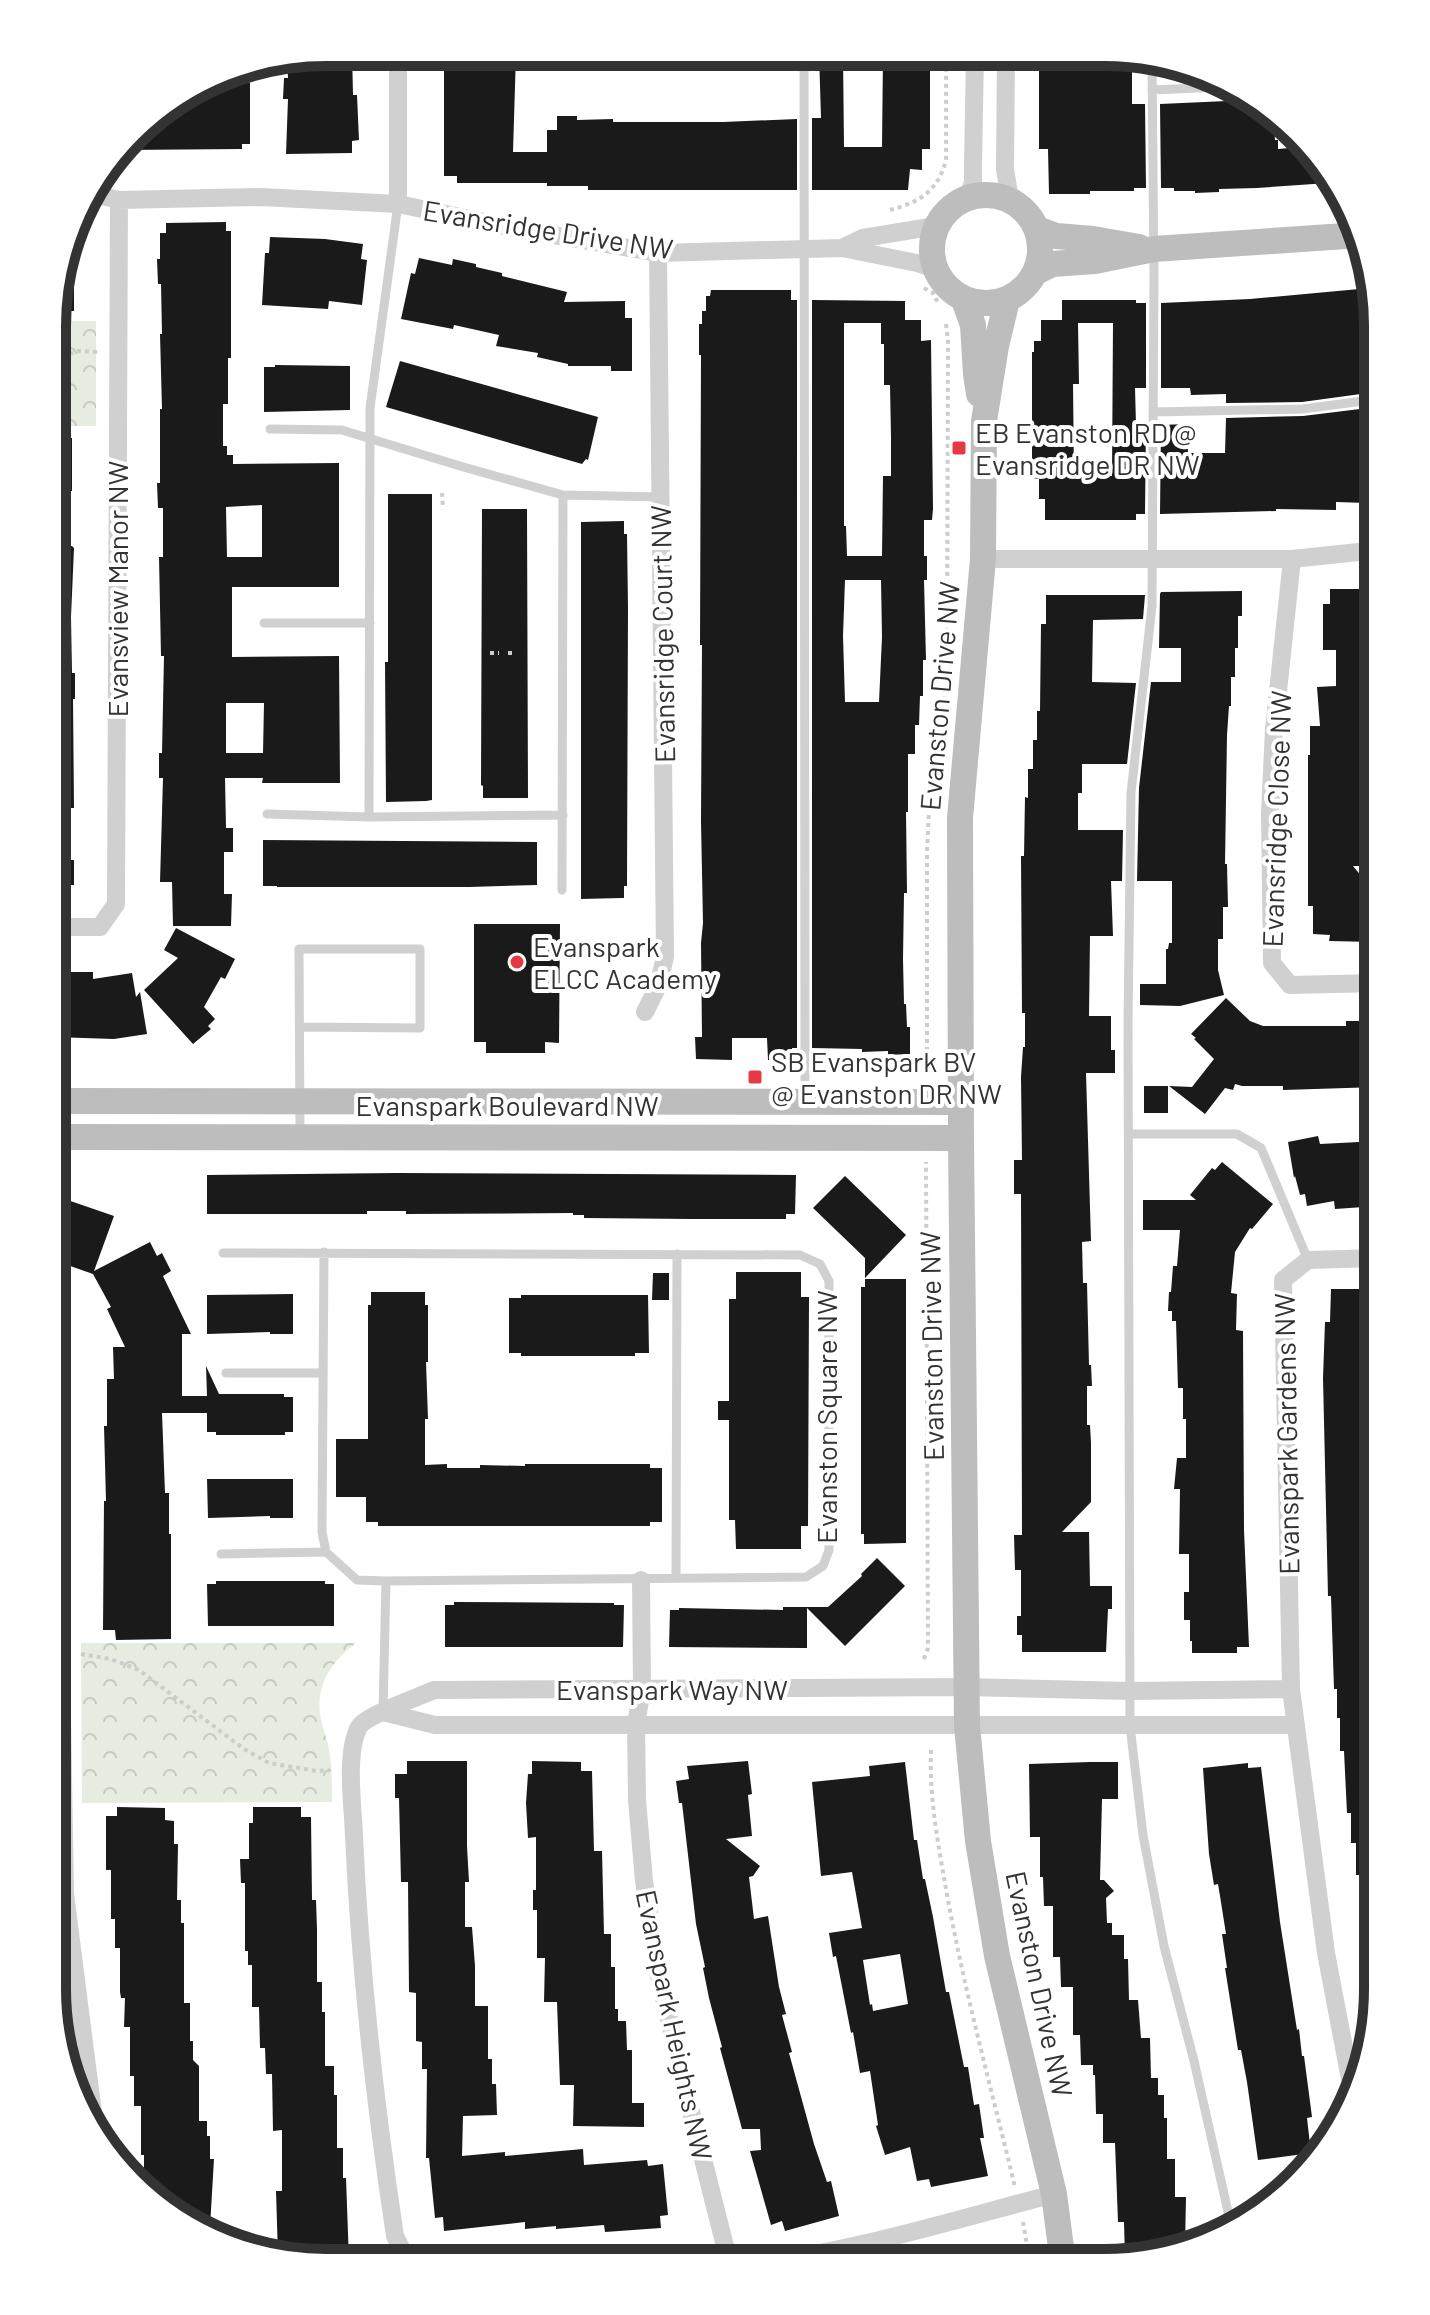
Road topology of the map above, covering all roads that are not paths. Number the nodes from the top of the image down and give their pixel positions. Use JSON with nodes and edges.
{"nodes":[{"id":1,"x":398,"y":66,"type":"edge"},
{"id":2,"x":804,"y":66,"type":"edge"},
{"id":3,"x":975,"y":66,"type":"edge"},
{"id":4,"x":1006,"y":66,"type":"edge"},
{"id":5,"x":1152,"y":71,"type":"edge"},
{"id":6,"x":1207,"y":88,"type":"edge"},
{"id":7,"x":1152,"y":90,"type":"junction"},
{"id":8,"x":102,"y":196,"type":"edge"},
{"id":9,"x":968,"y":197,"type":"junction"},
{"id":10,"x":119,"y":200,"type":"junction"},
{"id":11,"x":1010,"y":200,"type":"junction"},
{"id":12,"x":398,"y":204,"type":"junction"},
{"id":13,"x":936,"y":226,"type":"junction"},
{"id":14,"x":1037,"y":229,"type":"junction"},
{"id":15,"x":1347,"y":236,"type":"edge"},
{"id":16,"x":842,"y":248,"type":"junction"},
{"id":17,"x":805,"y":249,"type":"junction"},
{"id":18,"x":1154,"y":249,"type":"junction"},
{"id":19,"x":658,"y":253,"type":"junction"},
{"id":20,"x":1036,"y":272,"type":"junction"},
{"id":21,"x":928,"y":278,"type":"junction"},
{"id":22,"x":964,"y":300,"type":"junction"},
{"id":23,"x":1007,"y":300,"type":"junction"},
{"id":24,"x":1364,"y":401,"type":"edge"},
{"id":25,"x":1153,"y":412,"type":"junction"},
{"id":26,"x":984,"y":421,"type":"junction"},
{"id":27,"x":270,"y":429,"type":"dead end"},
{"id":28,"x":369,"y":438,"type":"junction"},
{"id":29,"x":563,"y":495,"type":"junction"},
{"id":30,"x":661,"y":497,"type":"junction"},
{"id":31,"x":1364,"y":551,"type":"edge"},
{"id":32,"x":983,"y":559,"type":"junction"},
{"id":33,"x":1152,"y":559,"type":"junction"},
{"id":34,"x":1292,"y":559,"type":"junction"},
{"id":35,"x":264,"y":623,"type":"dead end"},
{"id":36,"x":370,"y":623,"type":"junction"},
{"id":37,"x":267,"y":814,"type":"dead end"},
{"id":38,"x":563,"y":815,"type":"junction"},
{"id":39,"x":369,"y":817,"type":"junction"},
{"id":40,"x":562,"y":890,"type":"dead end"},
{"id":41,"x":66,"y":927,"type":"edge"},
{"id":42,"x":1364,"y":983,"type":"edge"},
{"id":43,"x":645,"y":1012,"type":"dead end"},
{"id":44,"x":300,"y":1027,"type":"junction"},
{"id":45,"x":66,"y":1101,"type":"edge"},
{"id":46,"x":300,"y":1101,"type":"junction"},
{"id":47,"x":805,"y":1102,"type":"junction"},
{"id":48,"x":961,"y":1102,"type":"junction"},
{"id":49,"x":1129,"y":1134,"type":"junction"},
{"id":50,"x":66,"y":1137,"type":"edge"},
{"id":51,"x":299,"y":1137,"type":"junction"},
{"id":52,"x":961,"y":1138,"type":"junction"},
{"id":53,"x":324,"y":1252,"type":"junction"},
{"id":54,"x":223,"y":1253,"type":"dead end"},
{"id":55,"x":677,"y":1254,"type":"junction"},
{"id":56,"x":1363,"y":1258,"type":"edge"},
{"id":57,"x":1308,"y":1260,"type":"junction"},
{"id":58,"x":226,"y":1373,"type":"dead end"},
{"id":59,"x":322,"y":1373,"type":"junction"},
{"id":60,"x":326,"y":1552,"type":"junction"},
{"id":61,"x":221,"y":1554,"type":"dead end"},
{"id":62,"x":676,"y":1578,"type":"junction"},
{"id":63,"x":641,"y":1580,"type":"junction"},
{"id":64,"x":386,"y":1581,"type":"junction"},
{"id":65,"x":966,"y":1687,"type":"junction"},
{"id":66,"x":642,"y":1689,"type":"junction"},
{"id":67,"x":1291,"y":1689,"type":"junction"},
{"id":68,"x":1130,"y":1691,"type":"junction"},
{"id":69,"x":383,"y":1712,"type":"junction"},
{"id":70,"x":636,"y":1724,"type":"junction"},
{"id":71,"x":1296,"y":1725,"type":"junction"},
{"id":72,"x":967,"y":1726,"type":"junction"},
{"id":73,"x":1130,"y":1726,"type":"junction"},
{"id":74,"x":66,"y":1939,"type":"edge"},
{"id":75,"x":1349,"y":2075,"type":"edge"},
{"id":76,"x":90,"y":2098,"type":"edge"},
{"id":77,"x":1054,"y":2194,"type":"junction"},
{"id":78,"x":1229,"y":2216,"type":"edge"},
{"id":79,"x":402,"y":2249,"type":"edge"},
{"id":80,"x":726,"y":2249,"type":"edge"},
{"id":81,"x":841,"y":2249,"type":"edge"},
{"id":82,"x":1061,"y":2249,"type":"edge"}],
"edges":[{"from":1,"to":12,"type":"street"},
{"from":2,"to":17,"type":"lane"},
{"from":3,"to":9,"type":"street"},
{"from":4,"to":11,"type":"street"},
{"from":5,"to":7,"type":"lane"},
{"from":6,"to":7,"type":"lane"},
{"from":7,"to":18,"type":"lane"},
{"from":8,"to":10,"type":"street","name":"Evansridge Drive NW"},
{"from":9,"to":11,"type":"street"},
{"from":9,"to":13,"type":"street"},
{"from":10,"to":12,"type":"street","name":"Evansridge Drive NW"},
{"from":10,"to":41,"type":"street","name":"Evansview Manor NW"},
{"from":11,"to":14,"type":"street"},
{"from":12,"to":19,"type":"street","name":"Evansridge Drive NW"},
{"from":12,"to":28,"type":"lane"},
{"from":13,"to":16,"type":"street","name":"Evansridge Drive NW"},
{"from":13,"to":21,"type":"street"},
{"from":14,"to":18,"type":"street"},
{"from":14,"to":20,"type":"street"},
{"from":15,"to":18,"type":"street"},
{"from":16,"to":17,"type":"street","name":"Evansridge Drive NW"},
{"from":16,"to":21,"type":"street","name":"Evansridge Drive NW"},
{"from":17,"to":19,"type":"street","name":"Evansridge Drive NW"},
{"from":17,"to":47,"type":"lane"},
{"from":18,"to":20,"type":"street"},
{"from":18,"to":25,"type":"lane"},
{"from":19,"to":30,"type":"street","name":"Evansridge Court NW"},
{"from":20,"to":23,"type":"street"},
{"from":21,"to":22,"type":"street"},
{"from":22,"to":23,"type":"street"},
{"from":22,"to":26,"type":"street","name":"Evanston Drive NW"},
{"from":23,"to":26,"type":"street","name":"Evanston Drive NW"},
{"from":24,"to":25,"type":"lane"},
{"from":25,"to":33,"type":"lane"},
{"from":26,"to":32,"type":"street","name":"Evanston Drive NW"},
{"from":27,"to":28,"type":"lane"},
{"from":28,"to":29,"type":"lane"},
{"from":28,"to":36,"type":"lane"},
{"from":29,"to":30,"type":"lane"},
{"from":29,"to":38,"type":"lane"},
{"from":30,"to":43,"type":"street","name":"Evansridge Court NW"},
{"from":31,"to":34,"type":"street"},
{"from":32,"to":33,"type":"street"},
{"from":32,"to":48,"type":"street","name":"Evanston Drive NW"},
{"from":33,"to":34,"type":"street"},
{"from":33,"to":49,"type":"lane"},
{"from":34,"to":42,"type":"street","name":"Evansridge Close NW"},
{"from":35,"to":36,"type":"lane"},
{"from":36,"to":39,"type":"lane"},
{"from":37,"to":39,"type":"lane"},
{"from":38,"to":39,"type":"lane"},
{"from":38,"to":40,"type":"lane"},
{"from":44,"to":44,"type":"lane"},
{"from":44,"to":46,"type":"lane"},
{"from":45,"to":46,"type":"street","name":"Evanspark Boulevard NW"},
{"from":46,"to":47,"type":"street","name":"Evanspark Boulevard NW"},
{"from":46,"to":51,"type":"lane"},
{"from":47,"to":48,"type":"street","name":"Evanspark Boulevard NW"},
{"from":48,"to":52,"type":"street","name":"Evanston Drive NW"},
{"from":49,"to":57,"type":"lane"},
{"from":49,"to":68,"type":"lane"},
{"from":50,"to":51,"type":"street","name":"Evanspark Boulevard NW"},
{"from":51,"to":52,"type":"street","name":"Evanspark Boulevard NW"},
{"from":52,"to":65,"type":"street","name":"Evanston Drive NW"},
{"from":53,"to":54,"type":"lane","name":"Evanston Square NW"},
{"from":53,"to":55,"type":"lane","name":"Evanston Square NW"},
{"from":53,"to":59,"type":"lane"},
{"from":55,"to":62,"type":"lane"},
{"from":55,"to":62,"type":"lane","name":"Evanston Square NW"},
{"from":56,"to":57,"type":"street","name":"Evanspark Gardens NW"},
{"from":57,"to":67,"type":"street","name":"Evanspark Gardens NW"},
{"from":58,"to":59,"type":"lane"},
{"from":59,"to":60,"type":"lane"},
{"from":60,"to":61,"type":"lane"},
{"from":60,"to":64,"type":"lane","name":"Evanston Square NW"},
{"from":62,"to":63,"type":"lane","name":"Evanston Square NW"},
{"from":63,"to":64,"type":"lane","name":"Evanston Square NW"},
{"from":63,"to":66,"type":"street"},
{"from":64,"to":69,"type":"lane"},
{"from":65,"to":66,"type":"street","name":"Evanspark Way NW"},
{"from":65,"to":68,"type":"street"},
{"from":65,"to":72,"type":"street","name":"Evanston Drive NW"},
{"from":66,"to":69,"type":"street","name":"Evanspark Way NW"},
{"from":66,"to":70,"type":"street","name":"Evanspark Heights NW"},
{"from":67,"to":68,"type":"street"},
{"from":67,"to":71,"type":"street","name":"Evanspark Gardens NW"},
{"from":68,"to":73,"type":"lane"},
{"from":69,"to":70,"type":"street","name":"Evanspark Way NW"},
{"from":69,"to":79,"type":"street","name":"Evanspark Way NW"},
{"from":70,"to":72,"type":"street","name":"Evanspark Way NW"},
{"from":70,"to":80,"type":"street","name":"Evanspark Heights NW"},
{"from":71,"to":73,"type":"street"},
{"from":71,"to":75,"type":"street","name":"Evanspark Gardens NW"},
{"from":72,"to":73,"type":"street"},
{"from":72,"to":77,"type":"street","name":"Evanston Drive NW"},
{"from":73,"to":78,"type":"lane"},
{"from":74,"to":76,"type":"street"},
{"from":77,"to":81,"type":"street"},
{"from":77,"to":82,"type":"street","name":"Evanston Drive NW"}]}
